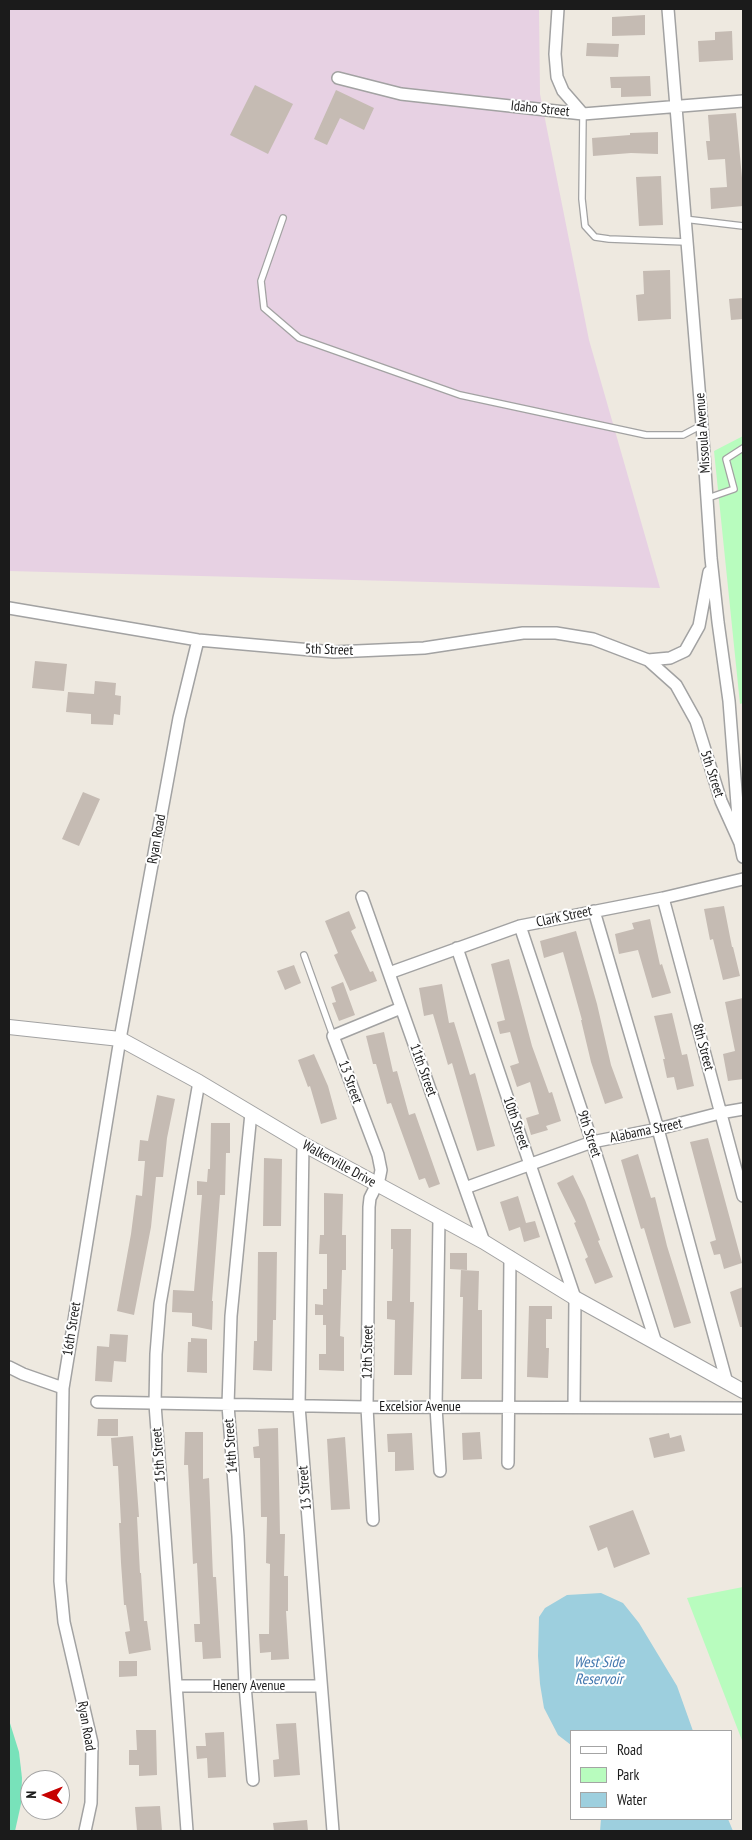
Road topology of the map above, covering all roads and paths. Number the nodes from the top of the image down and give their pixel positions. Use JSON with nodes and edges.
{"nodes":[{"id":1,"x":558,"y":9,"type":"edge"},
{"id":2,"x":668,"y":9,"type":"edge"},
{"id":3,"x":338,"y":78,"type":"dead end"},
{"id":4,"x":743,"y":101,"type":"edge"},
{"id":5,"x":676,"y":108,"type":"junction"},
{"id":6,"x":583,"y":114,"type":"junction"},
{"id":7,"x":283,"y":218,"type":"dead end"},
{"id":8,"x":684,"y":219,"type":"junction"},
{"id":9,"x":743,"y":226,"type":"edge"},
{"id":10,"x":686,"y":242,"type":"junction"},
{"id":11,"x":702,"y":425,"type":"junction"},
{"id":12,"x":743,"y":448,"type":"edge"},
{"id":13,"x":708,"y":498,"type":"junction"},
{"id":14,"x":711,"y":558,"type":"junction"},
{"id":15,"x":9,"y":608,"type":"edge"},
{"id":16,"x":198,"y":640,"type":"junction"},
{"id":17,"x":648,"y":660,"type":"junction"},
{"id":18,"x":740,"y":843,"type":"junction"},
{"id":19,"x":743,"y":857,"type":"edge"},
{"id":20,"x":743,"y":879,"type":"edge"},
{"id":21,"x":362,"y":897,"type":"dead end"},
{"id":22,"x":663,"y":898,"type":"junction"},
{"id":23,"x":594,"y":911,"type":"junction"},
{"id":24,"x":520,"y":926,"type":"junction"},
{"id":25,"x":457,"y":948,"type":"junction"},
{"id":26,"x":304,"y":955,"type":"dead end"},
{"id":27,"x":389,"y":973,"type":"junction"},
{"id":28,"x":401,"y":1008,"type":"junction"},
{"id":29,"x":9,"y":1028,"type":"edge"},
{"id":30,"x":333,"y":1036,"type":"junction"},
{"id":31,"x":120,"y":1038,"type":"junction"},
{"id":32,"x":199,"y":1082,"type":"junction"},
{"id":33,"x":743,"y":1109,"type":"edge"},
{"id":34,"x":251,"y":1113,"type":"junction"},
{"id":35,"x":720,"y":1113,"type":"junction"},
{"id":36,"x":658,"y":1129,"type":"junction"},
{"id":37,"x":592,"y":1142,"type":"junction"},
{"id":38,"x":303,"y":1144,"type":"junction"},
{"id":39,"x":530,"y":1165,"type":"junction"},
{"id":40,"x":377,"y":1185,"type":"junction"},
{"id":41,"x":465,"y":1188,"type":"junction"},
{"id":42,"x":743,"y":1196,"type":"edge"},
{"id":43,"x":438,"y":1219,"type":"junction"},
{"id":44,"x":484,"y":1242,"type":"junction"},
{"id":45,"x":510,"y":1257,"type":"junction"},
{"id":46,"x":575,"y":1298,"type":"junction"},
{"id":47,"x":656,"y":1343,"type":"junction"},
{"id":48,"x":9,"y":1367,"type":"edge"},
{"id":49,"x":727,"y":1383,"type":"junction"},
{"id":50,"x":63,"y":1388,"type":"junction"},
{"id":51,"x":743,"y":1392,"type":"edge"},
{"id":52,"x":97,"y":1402,"type":"dead end"},
{"id":53,"x":155,"y":1404,"type":"junction"},
{"id":54,"x":228,"y":1405,"type":"junction"},
{"id":55,"x":298,"y":1406,"type":"junction"},
{"id":56,"x":574,"y":1406,"type":"junction"},
{"id":57,"x":367,"y":1407,"type":"junction"},
{"id":58,"x":436,"y":1407,"type":"junction"},
{"id":59,"x":508,"y":1408,"type":"junction"},
{"id":60,"x":743,"y":1408,"type":"edge"},
{"id":61,"x":508,"y":1462,"type":"dead end"},
{"id":62,"x":440,"y":1472,"type":"dead end"},
{"id":63,"x":373,"y":1520,"type":"dead end"},
{"id":64,"x":64,"y":1622,"type":"joint"},
{"id":65,"x":245,"y":1685,"type":"junction"},
{"id":66,"x":177,"y":1686,"type":"junction"},
{"id":67,"x":321,"y":1686,"type":"junction"},
{"id":68,"x":253,"y":1780,"type":"dead end"},
{"id":69,"x":85,"y":1831,"type":"edge"},
{"id":70,"x":187,"y":1831,"type":"edge"},
{"id":71,"x":333,"y":1831,"type":"edge"}],
"edges":[{"from":1,"to":6,"type":"street"},
{"from":2,"to":5,"type":"street","name":"Missoula Avenue"},
{"from":3,"to":6,"type":"street","name":"Idaho Street"},
{"from":4,"to":5,"type":"street","name":"Idaho Street"},
{"from":5,"to":6,"type":"street","name":"Idaho Street"},
{"from":5,"to":8,"type":"street","name":"Missoula Avenue"},
{"from":6,"to":10,"type":"lane"},
{"from":7,"to":11,"type":"lane"},
{"from":8,"to":9,"type":"lane"},
{"from":8,"to":10,"type":"street","name":"Missoula Avenue"},
{"from":10,"to":11,"type":"street","name":"Missoula Avenue"},
{"from":11,"to":13,"type":"street","name":"Missoula Avenue"},
{"from":12,"to":13,"type":"lane"},
{"from":13,"to":14,"type":"street","name":"Missoula Avenue"},
{"from":14,"to":17,"type":"street","name":"5th Street"},
{"from":14,"to":18,"type":"street","name":"Missoula Avenue"},
{"from":15,"to":16,"type":"street","name":"5th Street"},
{"from":16,"to":17,"type":"street","name":"5th Street"},
{"from":16,"to":31,"type":"street","name":"Ryan Road"},
{"from":17,"to":18,"type":"street","name":"5th Street"},
{"from":18,"to":19,"type":"street","name":"Missoula Avenue"},
{"from":20,"to":22,"type":"street","name":"Clark Street"},
{"from":21,"to":27,"type":"street","name":"11th Street"},
{"from":22,"to":23,"type":"street","name":"Clark Street"},
{"from":22,"to":35,"type":"street","name":"8th Street"},
{"from":23,"to":24,"type":"street","name":"Clark Street"},
{"from":23,"to":36,"type":"street"},
{"from":24,"to":25,"type":"street","name":"Clark Street"},
{"from":24,"to":37,"type":"street","name":"9th Street"},
{"from":25,"to":27,"type":"street","name":"Clark Street"},
{"from":25,"to":39,"type":"street","name":"10th Street"},
{"from":26,"to":30,"type":"lane"},
{"from":27,"to":28,"type":"street","name":"11th Street"},
{"from":28,"to":30,"type":"street"},
{"from":28,"to":41,"type":"street","name":"11th Street"},
{"from":29,"to":31,"type":"street","name":"Walkerville Drive"},
{"from":30,"to":40,"type":"street","name":"13 Street"},
{"from":31,"to":32,"type":"street","name":"Walkerville Drive"},
{"from":31,"to":50,"type":"street","name":"16th Street"},
{"from":32,"to":34,"type":"street","name":"Walkerville Drive"},
{"from":32,"to":53,"type":"street","name":"15th Street"},
{"from":33,"to":35,"type":"street","name":"Alabama Street"},
{"from":34,"to":38,"type":"street","name":"Walkerville Drive"},
{"from":34,"to":54,"type":"street","name":"14th Street"},
{"from":35,"to":36,"type":"street","name":"Alabama Street"},
{"from":35,"to":42,"type":"street","name":"8th Street"},
{"from":36,"to":37,"type":"street","name":"Alabama Street"},
{"from":36,"to":49,"type":"street"},
{"from":37,"to":39,"type":"street","name":"Alabama Street"},
{"from":37,"to":47,"type":"street","name":"9th Street"},
{"from":38,"to":40,"type":"street","name":"Walkerville Drive"},
{"from":38,"to":55,"type":"street","name":"13 Street"},
{"from":39,"to":41,"type":"street","name":"Alabama Street"},
{"from":39,"to":46,"type":"street","name":"10th Street"},
{"from":40,"to":43,"type":"street","name":"Walkerville Drive"},
{"from":40,"to":57,"type":"street","name":"12th Street"},
{"from":41,"to":44,"type":"street","name":"11th Street"},
{"from":43,"to":44,"type":"street","name":"Walkerville Drive"},
{"from":43,"to":58,"type":"street"},
{"from":44,"to":45,"type":"street","name":"Walkerville Drive"},
{"from":45,"to":46,"type":"street","name":"Walkerville Drive"},
{"from":45,"to":59,"type":"street"},
{"from":46,"to":47,"type":"street","name":"Walkerville Drive"},
{"from":46,"to":56,"type":"street","name":"10th Street"},
{"from":47,"to":49,"type":"street","name":"Walkerville Drive"},
{"from":48,"to":50,"type":"street"},
{"from":49,"to":51,"type":"street","name":"Walkerville Drive"},
{"from":50,"to":64,"type":"street","name":"16th Street"},
{"from":52,"to":53,"type":"street","name":"Excelsior Avenue"},
{"from":53,"to":54,"type":"street","name":"Excelsior Avenue"},
{"from":53,"to":66,"type":"street","name":"15th Street"},
{"from":54,"to":55,"type":"street","name":"Excelsior Avenue"},
{"from":54,"to":65,"type":"street","name":"14th Street"},
{"from":55,"to":57,"type":"street","name":"Excelsior Avenue"},
{"from":55,"to":67,"type":"street","name":"13 Street"},
{"from":56,"to":59,"type":"street","name":"Excelsior Avenue"},
{"from":56,"to":60,"type":"street","name":"Excelsior Avenue"},
{"from":57,"to":58,"type":"street","name":"Excelsior Avenue"},
{"from":57,"to":63,"type":"street","name":"12th Street"},
{"from":58,"to":59,"type":"street","name":"Excelsior Avenue"},
{"from":58,"to":62,"type":"street"},
{"from":59,"to":61,"type":"street"},
{"from":64,"to":69,"type":"street","name":"Ryan Road"},
{"from":65,"to":66,"type":"street","name":"Henery Avenue"},
{"from":65,"to":67,"type":"street","name":"Henery Avenue"},
{"from":65,"to":68,"type":"street","name":"14th Street"},
{"from":66,"to":70,"type":"street","name":"15th Street"},
{"from":67,"to":71,"type":"street","name":"13 Street"}]}
